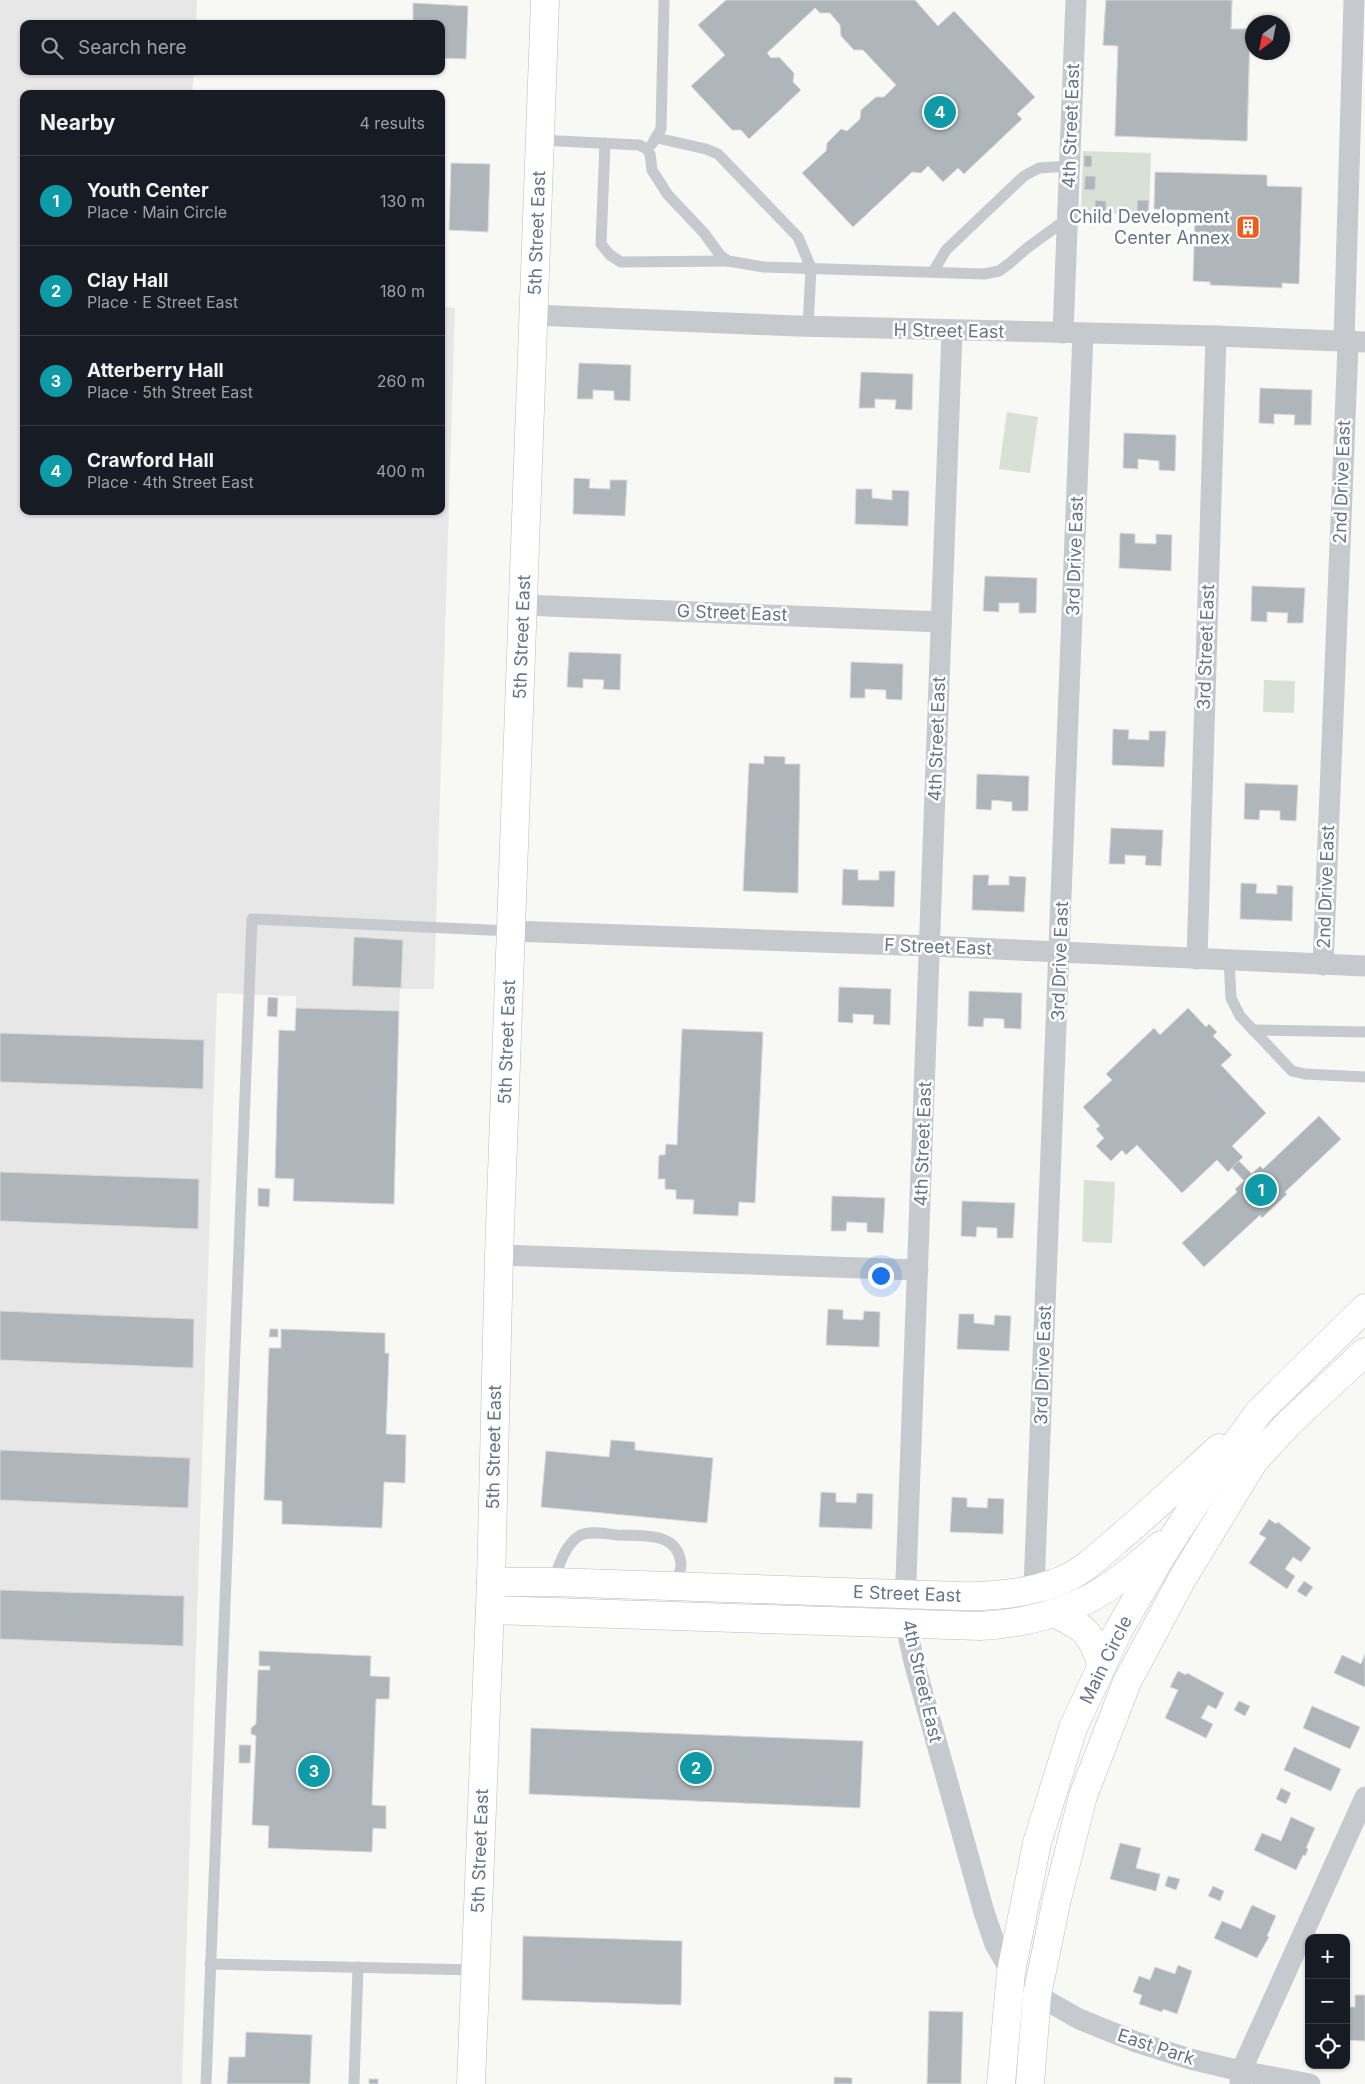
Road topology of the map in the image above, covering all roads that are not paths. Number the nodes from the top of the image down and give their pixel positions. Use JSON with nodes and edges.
{"nodes":[{"id":1,"x":545,"y":0,"type":"edge"},
{"id":2,"x":664,"y":0,"type":"edge"},
{"id":3,"x":1076,"y":0,"type":"edge"},
{"id":4,"x":1354,"y":0,"type":"edge"},
{"id":5,"x":657,"y":138,"type":"junction"},
{"id":6,"x":540,"y":140,"type":"junction"},
{"id":7,"x":605,"y":143,"type":"junction"},
{"id":8,"x":647,"y":149,"type":"junction"},
{"id":9,"x":1069,"y":166,"type":"junction"},
{"id":10,"x":1067,"y":219,"type":"junction"},
{"id":11,"x":1066,"y":252,"type":"joint"},
{"id":12,"x":728,"y":261,"type":"junction"},
{"id":13,"x":811,"y":268,"type":"junction"},
{"id":14,"x":933,"y":272,"type":"junction"},
{"id":15,"x":533,"y":315,"type":"junction"},
{"id":16,"x":808,"y":327,"type":"junction"},
{"id":17,"x":952,"y":331,"type":"junction"},
{"id":18,"x":1073,"y":333,"type":"junction"},
{"id":19,"x":1216,"y":336,"type":"junction"},
{"id":20,"x":1355,"y":342,"type":"edge"},
{"id":21,"x":523,"y":604,"type":"junction"},
{"id":22,"x":941,"y":622,"type":"junction"},
{"id":23,"x":511,"y":931,"type":"junction"},
{"id":24,"x":930,"y":946,"type":"junction"},
{"id":25,"x":1060,"y":952,"type":"junction"},
{"id":26,"x":1197,"y":959,"type":"junction"},
{"id":27,"x":1229,"y":960,"type":"junction"},
{"id":28,"x":1323,"y":965,"type":"junction"},
{"id":29,"x":1365,"y":966,"type":"edge"},
{"id":30,"x":1253,"y":1030,"type":"junction"},
{"id":31,"x":1365,"y":1032,"type":"edge"},
{"id":32,"x":1365,"y":1078,"type":"edge"},
{"id":33,"x":499,"y":1255,"type":"junction"},
{"id":34,"x":918,"y":1270,"type":"junction"},
{"id":35,"x":1365,"y":1308,"type":"edge"},
{"id":36,"x":1365,"y":1352,"type":"edge"},
{"id":37,"x":1259,"y":1412,"type":"junction"},
{"id":38,"x":1254,"y":1461,"type":"junction"},
{"id":39,"x":1180,"y":1527,"type":"junction"},
{"id":40,"x":491,"y":1582,"type":"junction"},
{"id":41,"x":553,"y":1582,"type":"junction"},
{"id":42,"x":674,"y":1587,"type":"junction"},
{"id":43,"x":1034,"y":1588,"type":"junction"},
{"id":44,"x":906,"y":1594,"type":"junction"},
{"id":45,"x":490,"y":1610,"type":"junction"},
{"id":46,"x":1053,"y":1613,"type":"junction"},
{"id":47,"x":906,"y":1624,"type":"junction"},
{"id":48,"x":1102,"y":1666,"type":"junction"},
{"id":49,"x":1365,"y":1797,"type":"edge"},
{"id":50,"x":1006,"y":1943,"type":"junction"},
{"id":51,"x":210,"y":1964,"type":"junction"},
{"id":52,"x":358,"y":1967,"type":"junction"},
{"id":53,"x":475,"y":1970,"type":"junction"},
{"id":54,"x":1010,"y":1981,"type":"junction"},
{"id":55,"x":1037,"y":1995,"type":"junction"},
{"id":56,"x":1240,"y":2078,"type":"edge"},
{"id":57,"x":206,"y":2084,"type":"edge"},
{"id":58,"x":354,"y":2084,"type":"edge"},
{"id":59,"x":471,"y":2084,"type":"edge"},
{"id":60,"x":1001,"y":2084,"type":"edge"},
{"id":61,"x":1030,"y":2084,"type":"edge"},
{"id":62,"x":1310,"y":2084,"type":"edge"}],
"edges":[{"from":1,"to":6,"type":"street","name":"5th Street East"},
{"from":2,"to":5,"type":"lane"},
{"from":3,"to":9,"type":"street","name":"4th Street East"},
{"from":4,"to":20,"type":"street","name":"2nd Drive East"},
{"from":5,"to":8,"type":"lane"},
{"from":5,"to":13,"type":"lane"},
{"from":6,"to":7,"type":"lane"},
{"from":6,"to":15,"type":"street","name":"5th Street East"},
{"from":7,"to":8,"type":"lane"},
{"from":7,"to":12,"type":"lane"},
{"from":8,"to":12,"type":"lane"},
{"from":9,"to":10,"type":"street","name":"4th Street East"},
{"from":9,"to":14,"type":"lane"},
{"from":10,"to":11,"type":"street","name":"4th Street East"},
{"from":10,"to":14,"type":"lane"},
{"from":11,"to":18,"type":"street","name":"3rd Drive East"},
{"from":12,"to":13,"type":"lane"},
{"from":13,"to":14,"type":"lane"},
{"from":13,"to":16,"type":"lane"},
{"from":15,"to":16,"type":"street","name":"H Street East"},
{"from":15,"to":21,"type":"street","name":"5th Street East"},
{"from":16,"to":17,"type":"street","name":"H Street East"},
{"from":17,"to":18,"type":"street","name":"H Street East"},
{"from":17,"to":22,"type":"street","name":"4th Street East"},
{"from":18,"to":19,"type":"street","name":"H Street East"},
{"from":18,"to":25,"type":"street","name":"3rd Drive East"},
{"from":19,"to":20,"type":"street","name":"H Street East"},
{"from":19,"to":26,"type":"street","name":"3rd Street East"},
{"from":20,"to":28,"type":"street","name":"2nd Drive East"},
{"from":21,"to":22,"type":"street","name":"G Street East"},
{"from":21,"to":23,"type":"street","name":"5th Street East"},
{"from":22,"to":24,"type":"street","name":"4th Street East"},
{"from":23,"to":24,"type":"street","name":"F Street East"},
{"from":23,"to":33,"type":"street","name":"5th Street East"},
{"from":23,"to":51,"type":"lane"},
{"from":24,"to":25,"type":"street","name":"F Street East"},
{"from":24,"to":34,"type":"street","name":"4th Street East"},
{"from":25,"to":26,"type":"street","name":"F Street East"},
{"from":25,"to":43,"type":"street","name":"3rd Drive East"},
{"from":26,"to":27,"type":"street","name":"F Street East"},
{"from":27,"to":28,"type":"street","name":"F Street East"},
{"from":27,"to":30,"type":"lane"},
{"from":28,"to":29,"type":"street","name":"F Street East"},
{"from":30,"to":31,"type":"lane"},
{"from":30,"to":32,"type":"lane"},
{"from":33,"to":34,"type":"street"},
{"from":33,"to":40,"type":"street","name":"5th Street East"},
{"from":34,"to":44,"type":"street","name":"4th Street East"},
{"from":35,"to":37,"type":"street","name":"Main Circle"},
{"from":36,"to":38,"type":"street","name":"Main Circle"},
{"from":37,"to":39,"type":"street","name":"Main Circle"},
{"from":37,"to":43,"type":"street","name":"E Street East"},
{"from":38,"to":39,"type":"street","name":"E Street East"},
{"from":38,"to":55,"type":"street","name":"Main Circle"},
{"from":39,"to":46,"type":"street","name":"E Street East"},
{"from":39,"to":48,"type":"street","name":"Main Circle"},
{"from":40,"to":41,"type":"street","name":"E Street East"},
{"from":40,"to":45,"type":"street","name":"5th Street East"},
{"from":41,"to":42,"type":"street","name":"E Street East"},
{"from":41,"to":42,"type":"lane"},
{"from":42,"to":44,"type":"street","name":"E Street East"},
{"from":43,"to":44,"type":"street","name":"E Street East"},
{"from":44,"to":47,"type":"street","name":"4th Street East"},
{"from":45,"to":47,"type":"street","name":"E Street East"},
{"from":45,"to":53,"type":"street","name":"5th Street East"},
{"from":46,"to":47,"type":"street","name":"E Street East"},
{"from":46,"to":48,"type":"street"},
{"from":47,"to":50,"type":"street","name":"4th Street East"},
{"from":48,"to":50,"type":"street","name":"Main Circle"},
{"from":49,"to":56,"type":"street"},
{"from":50,"to":54,"type":"street","name":"Main Circle"},
{"from":51,"to":52,"type":"lane"},
{"from":51,"to":57,"type":"lane"},
{"from":52,"to":53,"type":"lane"},
{"from":52,"to":58,"type":"lane"},
{"from":53,"to":59,"type":"street","name":"5th Street East"},
{"from":54,"to":55,"type":"street","name":"East Park"},
{"from":54,"to":60,"type":"street","name":"Main Circle"},
{"from":55,"to":56,"type":"street","name":"East Park"},
{"from":55,"to":61,"type":"street","name":"Main Circle"},
{"from":56,"to":62,"type":"street","name":"East Park"}]}
